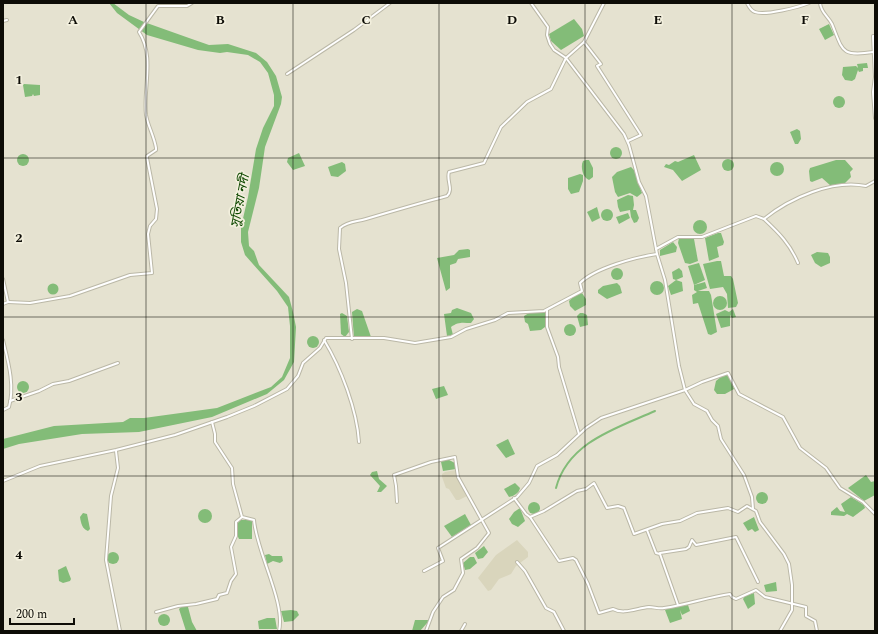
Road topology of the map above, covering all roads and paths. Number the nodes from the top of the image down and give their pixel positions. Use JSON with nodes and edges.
{"nodes":[{"id":1,"x":192,"y":3,"type":"edge"},
{"id":2,"x":390,"y":3,"type":"edge"},
{"id":3,"x":531,"y":3,"type":"edge"},
{"id":4,"x":604,"y":3,"type":"edge"},
{"id":5,"x":747,"y":3,"type":"edge"},
{"id":6,"x":809,"y":3,"type":"edge"},
{"id":7,"x":820,"y":3,"type":"edge"},
{"id":8,"x":7,"y":20,"type":"dead end"},
{"id":9,"x":3,"y":21,"type":"edge"},
{"id":10,"x":875,"y":36,"type":"edge"},
{"id":11,"x":584,"y":42,"type":"junction"},
{"id":12,"x":873,"y":52,"type":"junction"},
{"id":13,"x":566,"y":58,"type":"junction"},
{"id":14,"x":287,"y":74,"type":"dead end"},
{"id":15,"x":875,"y":77,"type":"edge"},
{"id":16,"x":874,"y":107,"type":"edge"},
{"id":17,"x":875,"y":118,"type":"edge"},
{"id":18,"x":628,"y":141,"type":"junction"},
{"id":19,"x":875,"y":181,"type":"edge"},
{"id":20,"x":764,"y":219,"type":"junction"},
{"id":21,"x":656,"y":249,"type":"junction"},
{"id":22,"x":657,"y":254,"type":"junction"},
{"id":23,"x":798,"y":263,"type":"dead end"},
{"id":24,"x":3,"y":278,"type":"edge"},
{"id":25,"x":8,"y":302,"type":"junction"},
{"id":26,"x":3,"y":304,"type":"edge"},
{"id":27,"x":547,"y":310,"type":"junction"},
{"id":28,"x":352,"y":339,"type":"junction"},
{"id":29,"x":3,"y":340,"type":"edge"},
{"id":30,"x":324,"y":340,"type":"junction"},
{"id":31,"x":118,"y":363,"type":"dead end"},
{"id":32,"x":685,"y":390,"type":"junction"},
{"id":33,"x":10,"y":401,"type":"junction"},
{"id":34,"x":3,"y":410,"type":"edge"},
{"id":35,"x":212,"y":422,"type":"junction"},
{"id":36,"x":579,"y":434,"type":"junction"},
{"id":37,"x":359,"y":442,"type":"dead end"},
{"id":38,"x":116,"y":450,"type":"junction"},
{"id":39,"x":3,"y":481,"type":"edge"},
{"id":40,"x":514,"y":498,"type":"junction"},
{"id":41,"x":397,"y":502,"type":"dead end"},
{"id":42,"x":753,"y":509,"type":"junction"},
{"id":43,"x":875,"y":514,"type":"edge"},
{"id":44,"x":242,"y":517,"type":"junction"},
{"id":45,"x":530,"y":517,"type":"junction"},
{"id":46,"x":482,"y":520,"type":"junction"},
{"id":47,"x":647,"y":530,"type":"junction"},
{"id":48,"x":660,"y":553,"type":"junction"},
{"id":49,"x":517,"y":562,"type":"dead end"},
{"id":50,"x":424,"y":571,"type":"dead end"},
{"id":51,"x":758,"y":582,"type":"dead end"},
{"id":52,"x":791,"y":602,"type":"junction"},
{"id":53,"x":678,"y":605,"type":"junction"},
{"id":54,"x":156,"y":612,"type":"dead end"},
{"id":55,"x":465,"y":624,"type":"dead end"},
{"id":56,"x":120,"y":631,"type":"edge"},
{"id":57,"x":280,"y":631,"type":"edge"},
{"id":58,"x":426,"y":631,"type":"edge"},
{"id":59,"x":461,"y":631,"type":"edge"},
{"id":60,"x":564,"y":631,"type":"edge"},
{"id":61,"x":780,"y":631,"type":"edge"},
{"id":62,"x":817,"y":631,"type":"edge"}],
"edges":[{"from":1,"to":25,"type":"street"},
{"from":2,"to":14,"type":"street"},
{"from":3,"to":13,"type":"street"},
{"from":4,"to":11,"type":"street"},
{"from":5,"to":6,"type":"street"},
{"from":7,"to":12,"type":"street"},
{"from":8,"to":9,"type":"street"},
{"from":10,"to":12,"type":"street"},
{"from":11,"to":13,"type":"street"},
{"from":11,"to":18,"type":"street"},
{"from":12,"to":15,"type":"street"},
{"from":13,"to":18,"type":"street"},
{"from":13,"to":28,"type":"street"},
{"from":15,"to":16,"type":"street"},
{"from":16,"to":17,"type":"street"},
{"from":18,"to":21,"type":"street"},
{"from":19,"to":20,"type":"street"},
{"from":20,"to":21,"type":"street"},
{"from":20,"to":23,"type":"street"},
{"from":21,"to":22,"type":"street"},
{"from":22,"to":27,"type":"street"},
{"from":22,"to":32,"type":"street"},
{"from":24,"to":25,"type":"street"},
{"from":25,"to":26,"type":"street"},
{"from":27,"to":28,"type":"street"},
{"from":27,"to":36,"type":"street"},
{"from":28,"to":30,"type":"street"},
{"from":29,"to":33,"type":"street"},
{"from":30,"to":35,"type":"street"},
{"from":30,"to":37,"type":"street"},
{"from":31,"to":33,"type":"street"},
{"from":32,"to":36,"type":"street"},
{"from":32,"to":42,"type":"street"},
{"from":32,"to":43,"type":"street"},
{"from":33,"to":34,"type":"street"},
{"from":35,"to":38,"type":"street"},
{"from":35,"to":44,"type":"street"},
{"from":36,"to":40,"type":"street"},
{"from":38,"to":39,"type":"street"},
{"from":38,"to":56,"type":"street"},
{"from":40,"to":45,"type":"street"},
{"from":40,"to":46,"type":"street"},
{"from":41,"to":46,"type":"street"},
{"from":42,"to":47,"type":"street"},
{"from":42,"to":52,"type":"street"},
{"from":44,"to":54,"type":"street"},
{"from":44,"to":57,"type":"street"},
{"from":45,"to":47,"type":"street"},
{"from":45,"to":53,"type":"street"},
{"from":46,"to":50,"type":"street"},
{"from":46,"to":58,"type":"street"},
{"from":47,"to":48,"type":"street"},
{"from":48,"to":51,"type":"street"},
{"from":48,"to":53,"type":"street"},
{"from":49,"to":60,"type":"street"},
{"from":52,"to":53,"type":"street"},
{"from":52,"to":61,"type":"street"},
{"from":52,"to":62,"type":"street"},
{"from":55,"to":59,"type":"street"}]}
